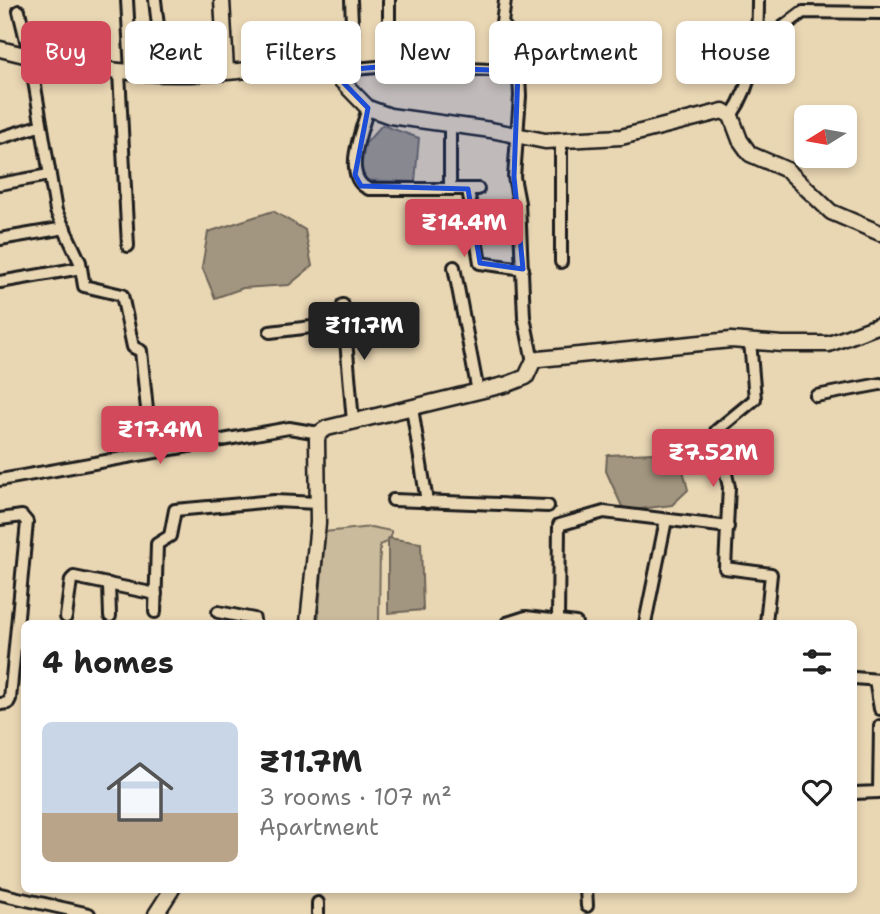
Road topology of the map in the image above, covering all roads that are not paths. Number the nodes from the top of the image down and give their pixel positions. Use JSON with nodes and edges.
{"nodes":[{"id":1,"x":127,"y":0,"type":"edge"},
{"id":2,"x":155,"y":0,"type":"edge"},
{"id":3,"x":222,"y":0,"type":"edge"},
{"id":4,"x":351,"y":0,"type":"edge"},
{"id":5,"x":389,"y":0,"type":"edge"},
{"id":6,"x":505,"y":0,"type":"edge"},
{"id":7,"x":758,"y":0,"type":"edge"},
{"id":8,"x":19,"y":11,"type":"dead end"},
{"id":9,"x":880,"y":13,"type":"edge"},
{"id":10,"x":21,"y":21,"type":"edge"},
{"id":11,"x":126,"y":21,"type":"edge"},
{"id":12,"x":157,"y":21,"type":"edge"},
{"id":13,"x":223,"y":21,"type":"edge"},
{"id":14,"x":352,"y":21,"type":"edge"},
{"id":15,"x":389,"y":21,"type":"edge"},
{"id":16,"x":502,"y":21,"type":"edge"},
{"id":17,"x":757,"y":21,"type":"edge"},
{"id":18,"x":791,"y":21,"type":"edge"},
{"id":19,"x":0,"y":49,"type":"edge"},
{"id":20,"x":21,"y":55,"type":"edge"},
{"id":21,"x":111,"y":70,"type":"edge"},
{"id":22,"x":125,"y":72,"type":"edge"},
{"id":23,"x":34,"y":84,"type":"edge"},
{"id":24,"x":125,"y":84,"type":"edge"},
{"id":25,"x":345,"y":84,"type":"edge"},
{"id":26,"x":519,"y":84,"type":"edge"},
{"id":27,"x":747,"y":84,"type":"edge"},
{"id":28,"x":368,"y":108,"type":"junction"},
{"id":29,"x":731,"y":116,"type":"junction"},
{"id":30,"x":450,"y":124,"type":"junction"},
{"id":31,"x":39,"y":125,"type":"junction"},
{"id":32,"x":515,"y":135,"type":"junction"},
{"id":33,"x":0,"y":138,"type":"edge"},
{"id":34,"x":561,"y":141,"type":"junction"},
{"id":35,"x":49,"y":175,"type":"junction"},
{"id":36,"x":0,"y":184,"type":"edge"},
{"id":37,"x":450,"y":189,"type":"junction"},
{"id":38,"x":65,"y":228,"type":"junction"},
{"id":39,"x":880,"y":233,"type":"edge"},
{"id":40,"x":0,"y":239,"type":"edge"},
{"id":41,"x":128,"y":246,"type":"dead end"},
{"id":42,"x":561,"y":262,"type":"dead end"},
{"id":43,"x":454,"y":267,"type":"dead end"},
{"id":44,"x":81,"y":268,"type":"junction"},
{"id":45,"x":523,"y":269,"type":"junction"},
{"id":46,"x":0,"y":282,"type":"edge"},
{"id":47,"x":343,"y":305,"type":"dead end"},
{"id":48,"x":345,"y":323,"type":"junction"},
{"id":49,"x":880,"y":325,"type":"edge"},
{"id":50,"x":270,"y":332,"type":"dead end"},
{"id":51,"x":750,"y":341,"type":"junction"},
{"id":52,"x":533,"y":362,"type":"junction"},
{"id":53,"x":880,"y":384,"type":"edge"},
{"id":54,"x":478,"y":392,"type":"junction"},
{"id":55,"x":816,"y":396,"type":"dead end"},
{"id":56,"x":412,"y":408,"type":"junction"},
{"id":57,"x":353,"y":422,"type":"junction"},
{"id":58,"x":319,"y":432,"type":"junction"},
{"id":59,"x":173,"y":448,"type":"junction"},
{"id":60,"x":0,"y":480,"type":"edge"},
{"id":61,"x":393,"y":500,"type":"dead end"},
{"id":62,"x":427,"y":502,"type":"junction"},
{"id":63,"x":318,"y":503,"type":"junction"},
{"id":64,"x":548,"y":506,"type":"dead end"},
{"id":65,"x":0,"y":519,"type":"edge"},
{"id":66,"x":666,"y":520,"type":"junction"},
{"id":67,"x":728,"y":527,"type":"junction"},
{"id":68,"x":109,"y":584,"type":"junction"},
{"id":69,"x":156,"y":594,"type":"junction"},
{"id":70,"x":155,"y":612,"type":"dead end"},
{"id":71,"x":218,"y":612,"type":"dead end"},
{"id":72,"x":110,"y":616,"type":"dead end"},
{"id":73,"x":66,"y":617,"type":"dead end"},
{"id":74,"x":558,"y":619,"type":"junction"},
{"id":75,"x":254,"y":620,"type":"edge"},
{"id":76,"x":308,"y":620,"type":"edge"},
{"id":77,"x":516,"y":620,"type":"edge"},
{"id":78,"x":562,"y":620,"type":"edge"},
{"id":79,"x":646,"y":620,"type":"edge"},
{"id":80,"x":766,"y":620,"type":"edge"},
{"id":81,"x":857,"y":678,"type":"edge"},
{"id":82,"x":878,"y":680,"type":"edge"},
{"id":83,"x":0,"y":704,"type":"edge"},
{"id":84,"x":880,"y":709,"type":"edge"},
{"id":85,"x":880,"y":726,"type":"edge"},
{"id":86,"x":879,"y":792,"type":"edge"},
{"id":87,"x":857,"y":793,"type":"edge"},
{"id":88,"x":170,"y":893,"type":"edge"},
{"id":89,"x":586,"y":893,"type":"edge"},
{"id":90,"x":0,"y":894,"type":"edge"},
{"id":91,"x":587,"y":906,"type":"dead end"},
{"id":92,"x":89,"y":914,"type":"edge"},
{"id":93,"x":156,"y":914,"type":"edge"}],
"edges":[{"from":1,"to":11,"type":"street"},
{"from":2,"to":12,"type":"street"},
{"from":3,"to":13,"type":"street"},
{"from":4,"to":14,"type":"street"},
{"from":5,"to":15,"type":"street"},
{"from":6,"to":16,"type":"street"},
{"from":7,"to":17,"type":"street"},
{"from":8,"to":10,"type":"street"},
{"from":9,"to":18,"type":"street"},
{"from":19,"to":20,"type":"street"},
{"from":21,"to":22,"type":"street"},
{"from":23,"to":31,"type":"street"},
{"from":24,"to":41,"type":"street"},
{"from":25,"to":28,"type":"street"},
{"from":26,"to":32,"type":"street"},
{"from":27,"to":29,"type":"street"},
{"from":28,"to":30,"type":"street"},
{"from":28,"to":37,"type":"street"},
{"from":29,"to":34,"type":"street"},
{"from":29,"to":39,"type":"street"},
{"from":30,"to":32,"type":"street"},
{"from":30,"to":37,"type":"street"},
{"from":31,"to":33,"type":"street"},
{"from":31,"to":35,"type":"street"},
{"from":32,"to":34,"type":"street"},
{"from":32,"to":45,"type":"street"},
{"from":34,"to":42,"type":"street"},
{"from":35,"to":36,"type":"street"},
{"from":35,"to":38,"type":"street"},
{"from":37,"to":45,"type":"street"},
{"from":38,"to":40,"type":"street"},
{"from":38,"to":44,"type":"street"},
{"from":43,"to":54,"type":"street"},
{"from":44,"to":46,"type":"street"},
{"from":44,"to":59,"type":"street"},
{"from":45,"to":52,"type":"street"},
{"from":47,"to":48,"type":"street"},
{"from":48,"to":50,"type":"street"},
{"from":48,"to":57,"type":"street"},
{"from":49,"to":51,"type":"street"},
{"from":51,"to":52,"type":"street"},
{"from":51,"to":67,"type":"street"},
{"from":52,"to":54,"type":"street"},
{"from":53,"to":55,"type":"street"},
{"from":54,"to":56,"type":"street"},
{"from":56,"to":57,"type":"street"},
{"from":56,"to":62,"type":"street"},
{"from":57,"to":58,"type":"street"},
{"from":58,"to":59,"type":"street"},
{"from":58,"to":63,"type":"street"},
{"from":59,"to":60,"type":"street"},
{"from":61,"to":62,"type":"street"},
{"from":62,"to":64,"type":"street"},
{"from":63,"to":69,"type":"street"},
{"from":63,"to":76,"type":"street"},
{"from":65,"to":83,"type":"street"},
{"from":66,"to":67,"type":"street"},
{"from":66,"to":74,"type":"street"},
{"from":66,"to":79,"type":"street"},
{"from":67,"to":80,"type":"street"},
{"from":68,"to":69,"type":"street"},
{"from":68,"to":72,"type":"street"},
{"from":68,"to":73,"type":"street"},
{"from":69,"to":70,"type":"street"},
{"from":71,"to":75,"type":"street"},
{"from":74,"to":77,"type":"street"},
{"from":74,"to":78,"type":"street"},
{"from":81,"to":82,"type":"street"},
{"from":82,"to":84,"type":"street"},
{"from":85,"to":86,"type":"street"},
{"from":86,"to":87,"type":"street"},
{"from":88,"to":93,"type":"street"},
{"from":89,"to":91,"type":"street"},
{"from":90,"to":92,"type":"street"}]}
